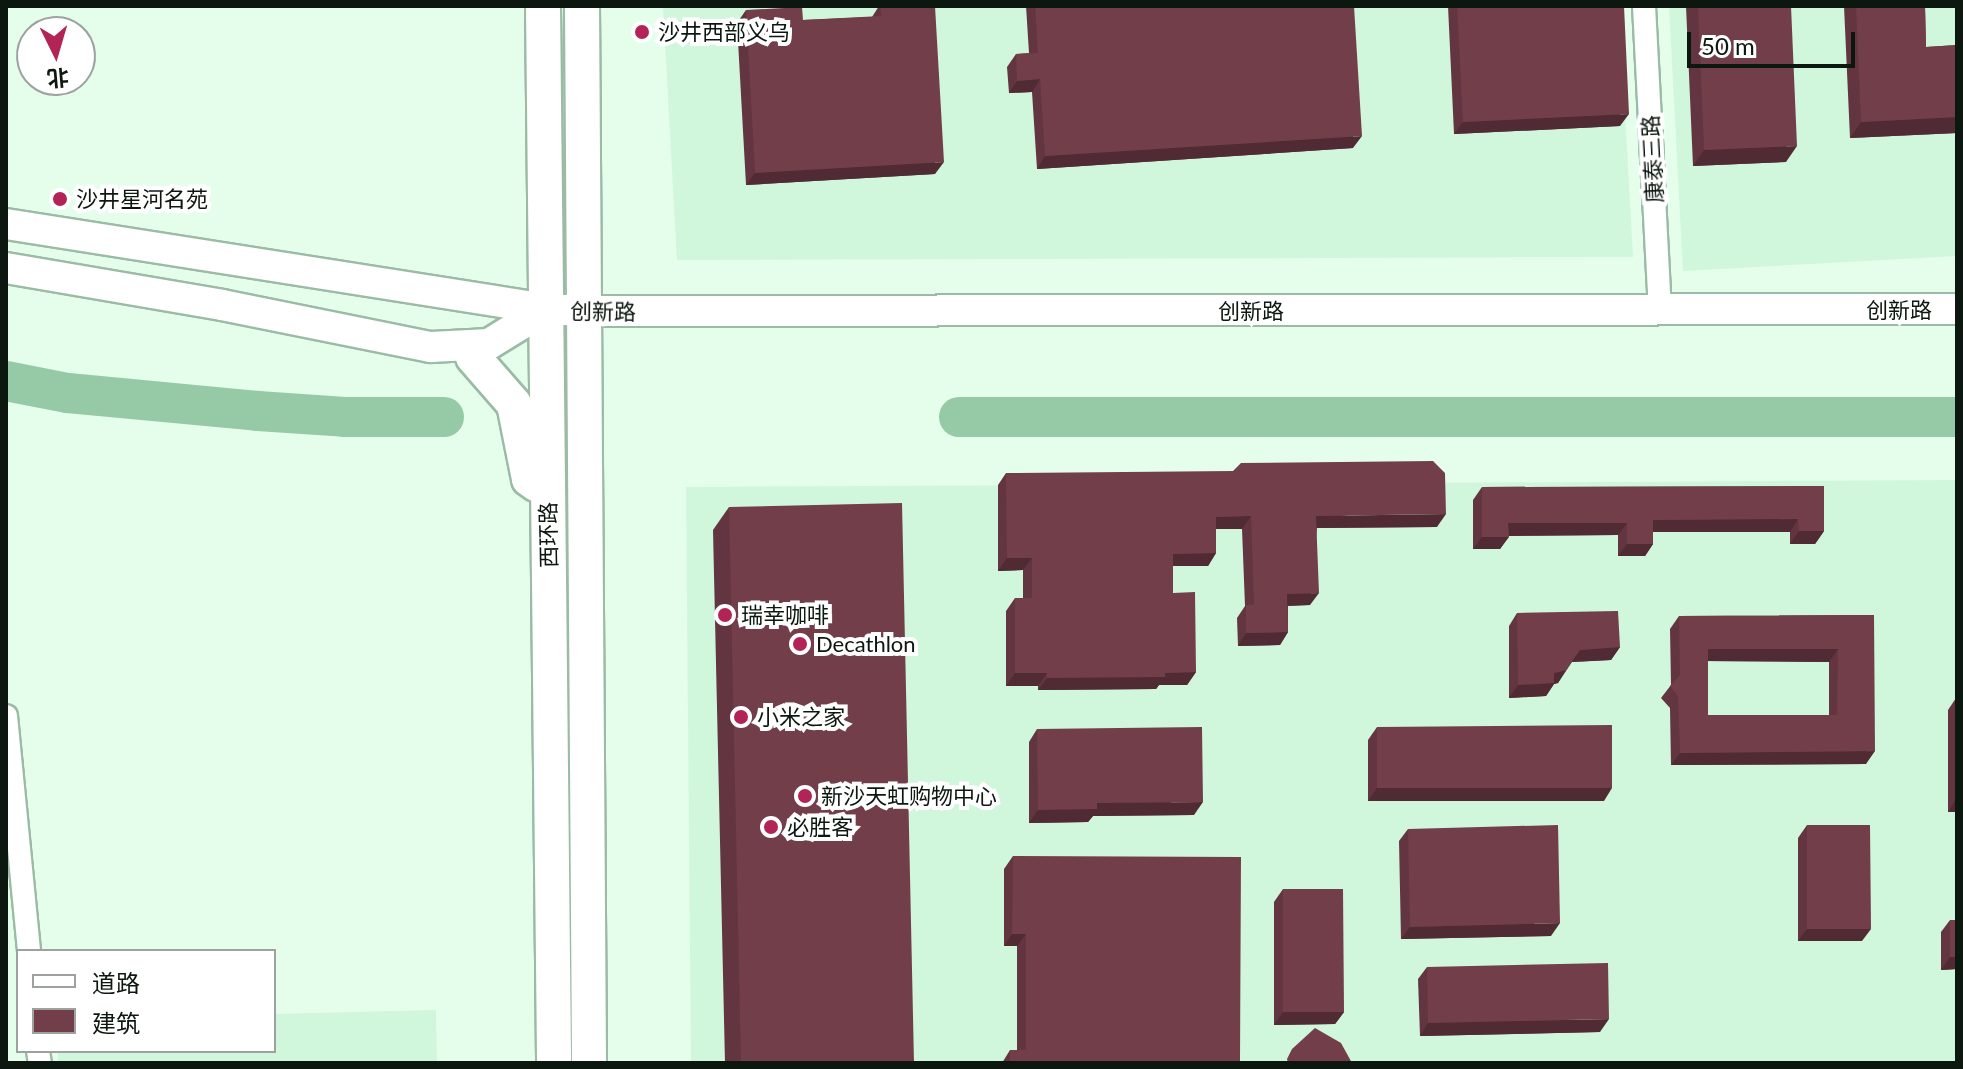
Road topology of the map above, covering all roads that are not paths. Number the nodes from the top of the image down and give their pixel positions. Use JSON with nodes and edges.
{"nodes":[{"id":1,"x":543,"y":6,"type":"edge"},
{"id":2,"x":582,"y":6,"type":"edge"},
{"id":3,"x":1644,"y":6,"type":"edge"},
{"id":4,"x":6,"y":224,"type":"edge"},
{"id":5,"x":6,"y":268,"type":"edge"},
{"id":6,"x":546,"y":309,"type":"junction"},
{"id":7,"x":1957,"y":309,"type":"edge"},
{"id":8,"x":585,"y":311,"type":"junction"},
{"id":9,"x":1660,"y":311,"type":"junction"},
{"id":10,"x":473,"y":357,"type":"dead end"},
{"id":11,"x":548,"y":493,"type":"junction"},
{"id":12,"x":6,"y":716,"type":"edge"},
{"id":13,"x":15,"y":909,"type":"edge"},
{"id":14,"x":28,"y":949,"type":"edge"},
{"id":15,"x":554,"y":1063,"type":"edge"},
{"id":16,"x":589,"y":1063,"type":"edge"}],
"edges":[{"from":1,"to":6,"type":"main road","name":"西环路"},
{"from":2,"to":8,"type":"main road","name":"西环路"},
{"from":3,"to":9,"type":"street","name":"康泰三路"},
{"from":4,"to":6,"type":"street","name":"创新路"},
{"from":5,"to":6,"type":"street","name":"创新路"},
{"from":6,"to":8,"type":"street","name":"创新路"},
{"from":6,"to":11,"type":"main road","name":"西环路"},
{"from":7,"to":9,"type":"street","name":"创新路"},
{"from":8,"to":9,"type":"street","name":"创新路"},
{"from":8,"to":16,"type":"main road","name":"西环路"},
{"from":10,"to":11,"type":"main road"},
{"from":11,"to":15,"type":"main road","name":"西环路"},
{"from":12,"to":13,"type":"street"},
{"from":13,"to":14,"type":"street"}]}
